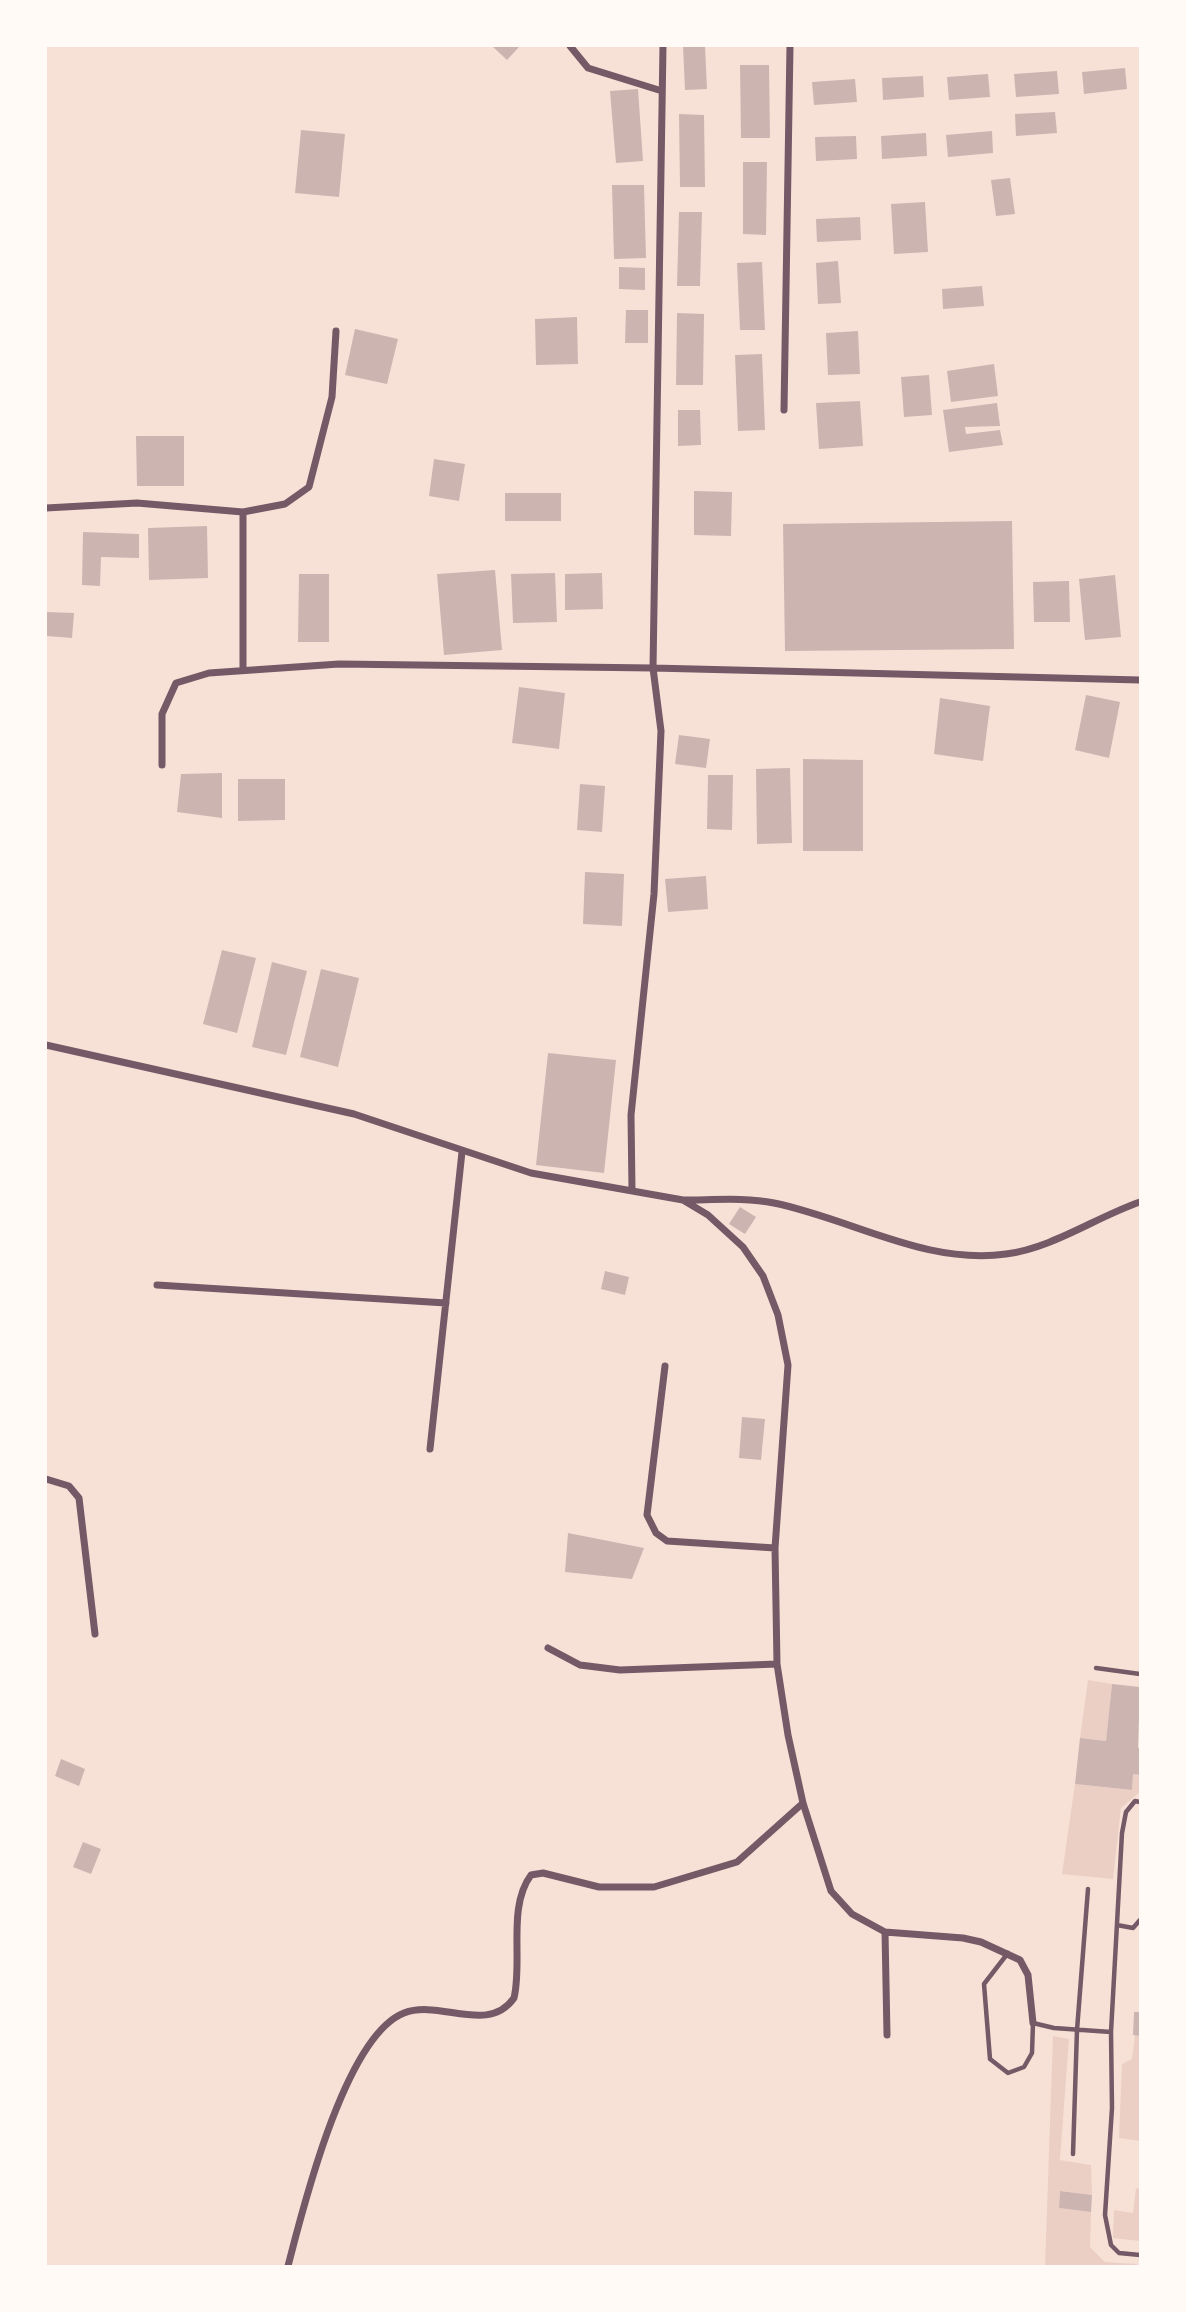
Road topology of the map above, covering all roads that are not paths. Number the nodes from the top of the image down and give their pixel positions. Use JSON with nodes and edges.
{"nodes":[{"id":1,"x":570,"y":46,"type":"edge"},
{"id":2,"x":663,"y":46,"type":"edge"},
{"id":3,"x":790,"y":46,"type":"edge"},
{"id":4,"x":662,"y":91,"type":"junction"},
{"id":5,"x":336,"y":331,"type":"dead end"},
{"id":6,"x":784,"y":410,"type":"dead end"},
{"id":7,"x":46,"y":508,"type":"edge"},
{"id":8,"x":243,"y":512,"type":"junction"},
{"id":9,"x":653,"y":668,"type":"junction"},
{"id":10,"x":243,"y":669,"type":"junction"},
{"id":11,"x":1140,"y":680,"type":"edge"},
{"id":12,"x":162,"y":765,"type":"dead end"},
{"id":13,"x":46,"y":1045,"type":"edge"},
{"id":14,"x":462,"y":1152,"type":"junction"},
{"id":15,"x":632,"y":1189,"type":"junction"},
{"id":16,"x":683,"y":1200,"type":"junction"},
{"id":17,"x":1140,"y":1202,"type":"edge"},
{"id":18,"x":157,"y":1285,"type":"dead end"},
{"id":19,"x":446,"y":1303,"type":"junction"},
{"id":20,"x":665,"y":1366,"type":"dead end"},
{"id":21,"x":430,"y":1449,"type":"dead end"},
{"id":22,"x":46,"y":1479,"type":"edge"},
{"id":23,"x":775,"y":1548,"type":"junction"},
{"id":24,"x":95,"y":1634,"type":"dead end"},
{"id":25,"x":548,"y":1648,"type":"dead end"},
{"id":26,"x":777,"y":1664,"type":"junction"},
{"id":27,"x":1096,"y":1668,"type":"dead end"},
{"id":28,"x":1140,"y":1674,"type":"edge"},
{"id":29,"x":1140,"y":1802,"type":"edge"},
{"id":30,"x":803,"y":1803,"type":"junction"},
{"id":31,"x":1088,"y":1889,"type":"dead end"},
{"id":32,"x":1140,"y":1920,"type":"edge"},
{"id":33,"x":1117,"y":1925,"type":"junction"},
{"id":34,"x":885,"y":1932,"type":"junction"},
{"id":35,"x":1008,"y":1954,"type":"junction"},
{"id":36,"x":1033,"y":2023,"type":"junction"},
{"id":37,"x":1077,"y":2030,"type":"junction"},
{"id":38,"x":1111,"y":2032,"type":"junction"},
{"id":39,"x":887,"y":2035,"type":"dead end"},
{"id":40,"x":1073,"y":2154,"type":"dead end"},
{"id":41,"x":1140,"y":2255,"type":"edge"},
{"id":42,"x":288,"y":2266,"type":"edge"}],
"edges":[{"from":1,"to":4,"type":"street"},
{"from":2,"to":4,"type":"street"},
{"from":3,"to":6,"type":"street"},
{"from":4,"to":9,"type":"street"},
{"from":5,"to":8,"type":"street"},
{"from":7,"to":8,"type":"street"},
{"from":8,"to":10,"type":"street"},
{"from":9,"to":10,"type":"street"},
{"from":9,"to":11,"type":"street"},
{"from":9,"to":15,"type":"street"},
{"from":10,"to":12,"type":"street"},
{"from":13,"to":14,"type":"street"},
{"from":14,"to":15,"type":"street"},
{"from":14,"to":19,"type":"street"},
{"from":15,"to":16,"type":"street"},
{"from":16,"to":17,"type":"street"},
{"from":16,"to":23,"type":"street"},
{"from":18,"to":19,"type":"street"},
{"from":19,"to":21,"type":"street"},
{"from":20,"to":23,"type":"street"},
{"from":22,"to":24,"type":"street"},
{"from":23,"to":26,"type":"street"},
{"from":25,"to":26,"type":"street"},
{"from":26,"to":30,"type":"street"},
{"from":27,"to":28,"type":"lane"},
{"from":29,"to":33,"type":"lane"},
{"from":30,"to":34,"type":"street"},
{"from":30,"to":42,"type":"street"},
{"from":31,"to":37,"type":"lane"},
{"from":32,"to":33,"type":"lane"},
{"from":33,"to":38,"type":"lane"},
{"from":34,"to":35,"type":"street"},
{"from":34,"to":39,"type":"street"},
{"from":35,"to":36,"type":"street"},
{"from":35,"to":36,"type":"lane"},
{"from":36,"to":37,"type":"lane"},
{"from":37,"to":38,"type":"lane"},
{"from":37,"to":40,"type":"lane"},
{"from":38,"to":41,"type":"lane"}]}
